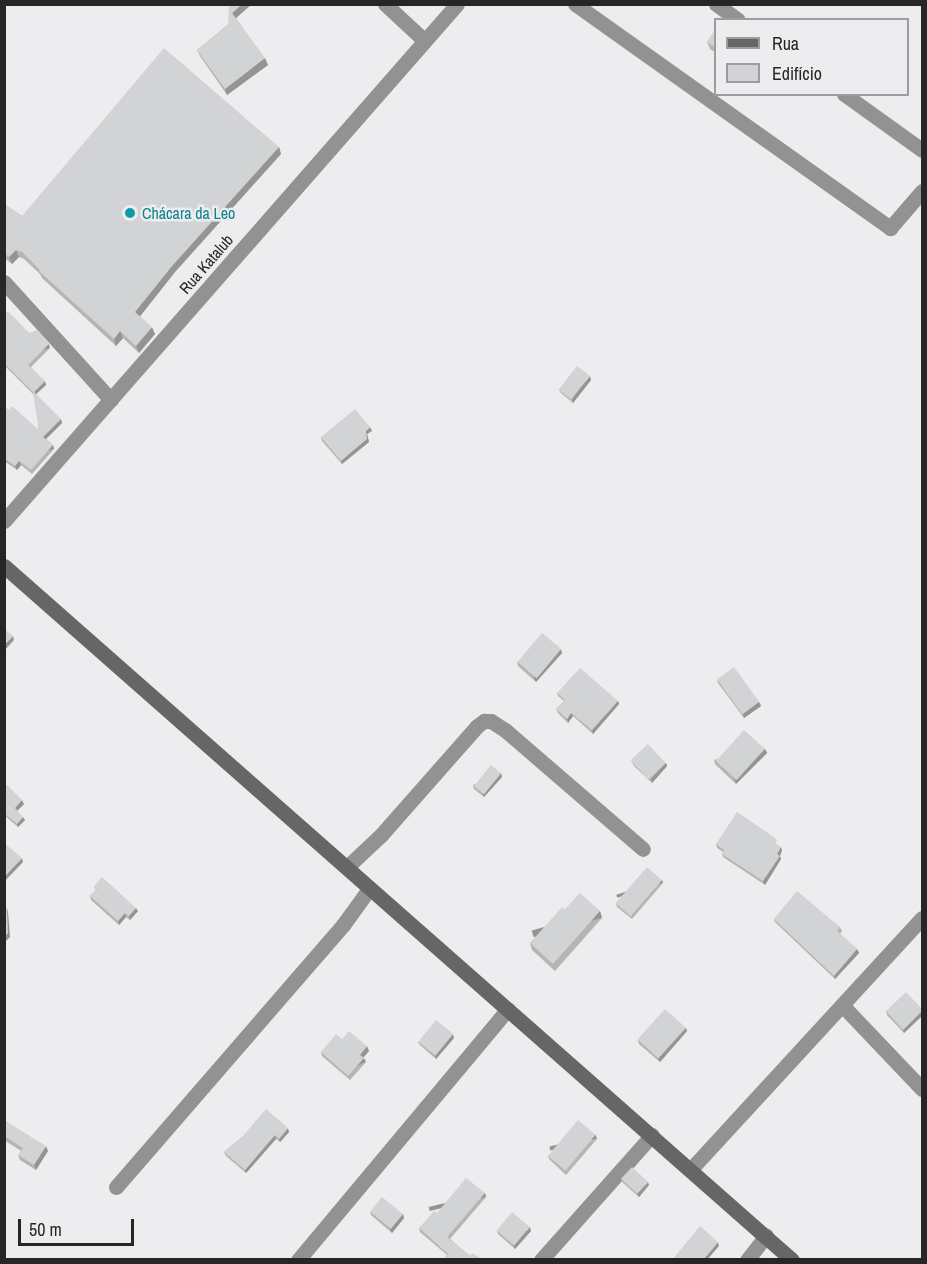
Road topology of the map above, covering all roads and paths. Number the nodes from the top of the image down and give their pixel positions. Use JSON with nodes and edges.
{"nodes":[{"id":1,"x":385,"y":4,"type":"edge"},
{"id":2,"x":457,"y":4,"type":"edge"},
{"id":3,"x":575,"y":4,"type":"edge"},
{"id":4,"x":716,"y":4,"type":"edge"},
{"id":5,"x":735,"y":18,"type":"edge"},
{"id":6,"x":425,"y":41,"type":"junction"},
{"id":7,"x":847,"y":96,"type":"edge"},
{"id":8,"x":922,"y":150,"type":"edge"},
{"id":9,"x":922,"y":191,"type":"edge"},
{"id":10,"x":4,"y":282,"type":"edge"},
{"id":11,"x":111,"y":400,"type":"junction"},
{"id":12,"x":4,"y":521,"type":"edge"},
{"id":13,"x":4,"y":566,"type":"edge"},
{"id":14,"x":643,"y":849,"type":"dead end"},
{"id":15,"x":347,"y":867,"type":"junction"},
{"id":16,"x":369,"y":889,"type":"junction"},
{"id":17,"x":922,"y":918,"type":"edge"},
{"id":18,"x":843,"y":1005,"type":"junction"},
{"id":19,"x":508,"y":1009,"type":"junction"},
{"id":20,"x":922,"y":1089,"type":"edge"},
{"id":21,"x":652,"y":1135,"type":"junction"},
{"id":22,"x":691,"y":1169,"type":"junction"},
{"id":23,"x":116,"y":1187,"type":"dead end"},
{"id":24,"x":766,"y":1236,"type":"junction"},
{"id":25,"x":298,"y":1260,"type":"edge"},
{"id":26,"x":541,"y":1260,"type":"edge"},
{"id":27,"x":747,"y":1260,"type":"edge"},
{"id":28,"x":792,"y":1260,"type":"edge"}],
"edges":[{"from":1,"to":6,"type":"street"},
{"from":2,"to":6,"type":"street","name":"Rua Katalub"},
{"from":3,"to":9,"type":"street"},
{"from":4,"to":5,"type":"street"},
{"from":6,"to":11,"type":"street","name":"Rua Katalub"},
{"from":7,"to":8,"type":"street"},
{"from":10,"to":11,"type":"street"},
{"from":11,"to":12,"type":"street","name":"Rua Katalub"},
{"from":13,"to":15,"type":"main road"},
{"from":14,"to":15,"type":"street"},
{"from":15,"to":16,"type":"main road"},
{"from":16,"to":19,"type":"main road"},
{"from":16,"to":23,"type":"street"},
{"from":17,"to":18,"type":"street"},
{"from":18,"to":20,"type":"street"},
{"from":18,"to":22,"type":"street"},
{"from":19,"to":21,"type":"main road"},
{"from":19,"to":25,"type":"street"},
{"from":21,"to":22,"type":"main road"},
{"from":21,"to":26,"type":"street"},
{"from":22,"to":24,"type":"main road"},
{"from":24,"to":27,"type":"street"},
{"from":24,"to":28,"type":"main road"}]}
